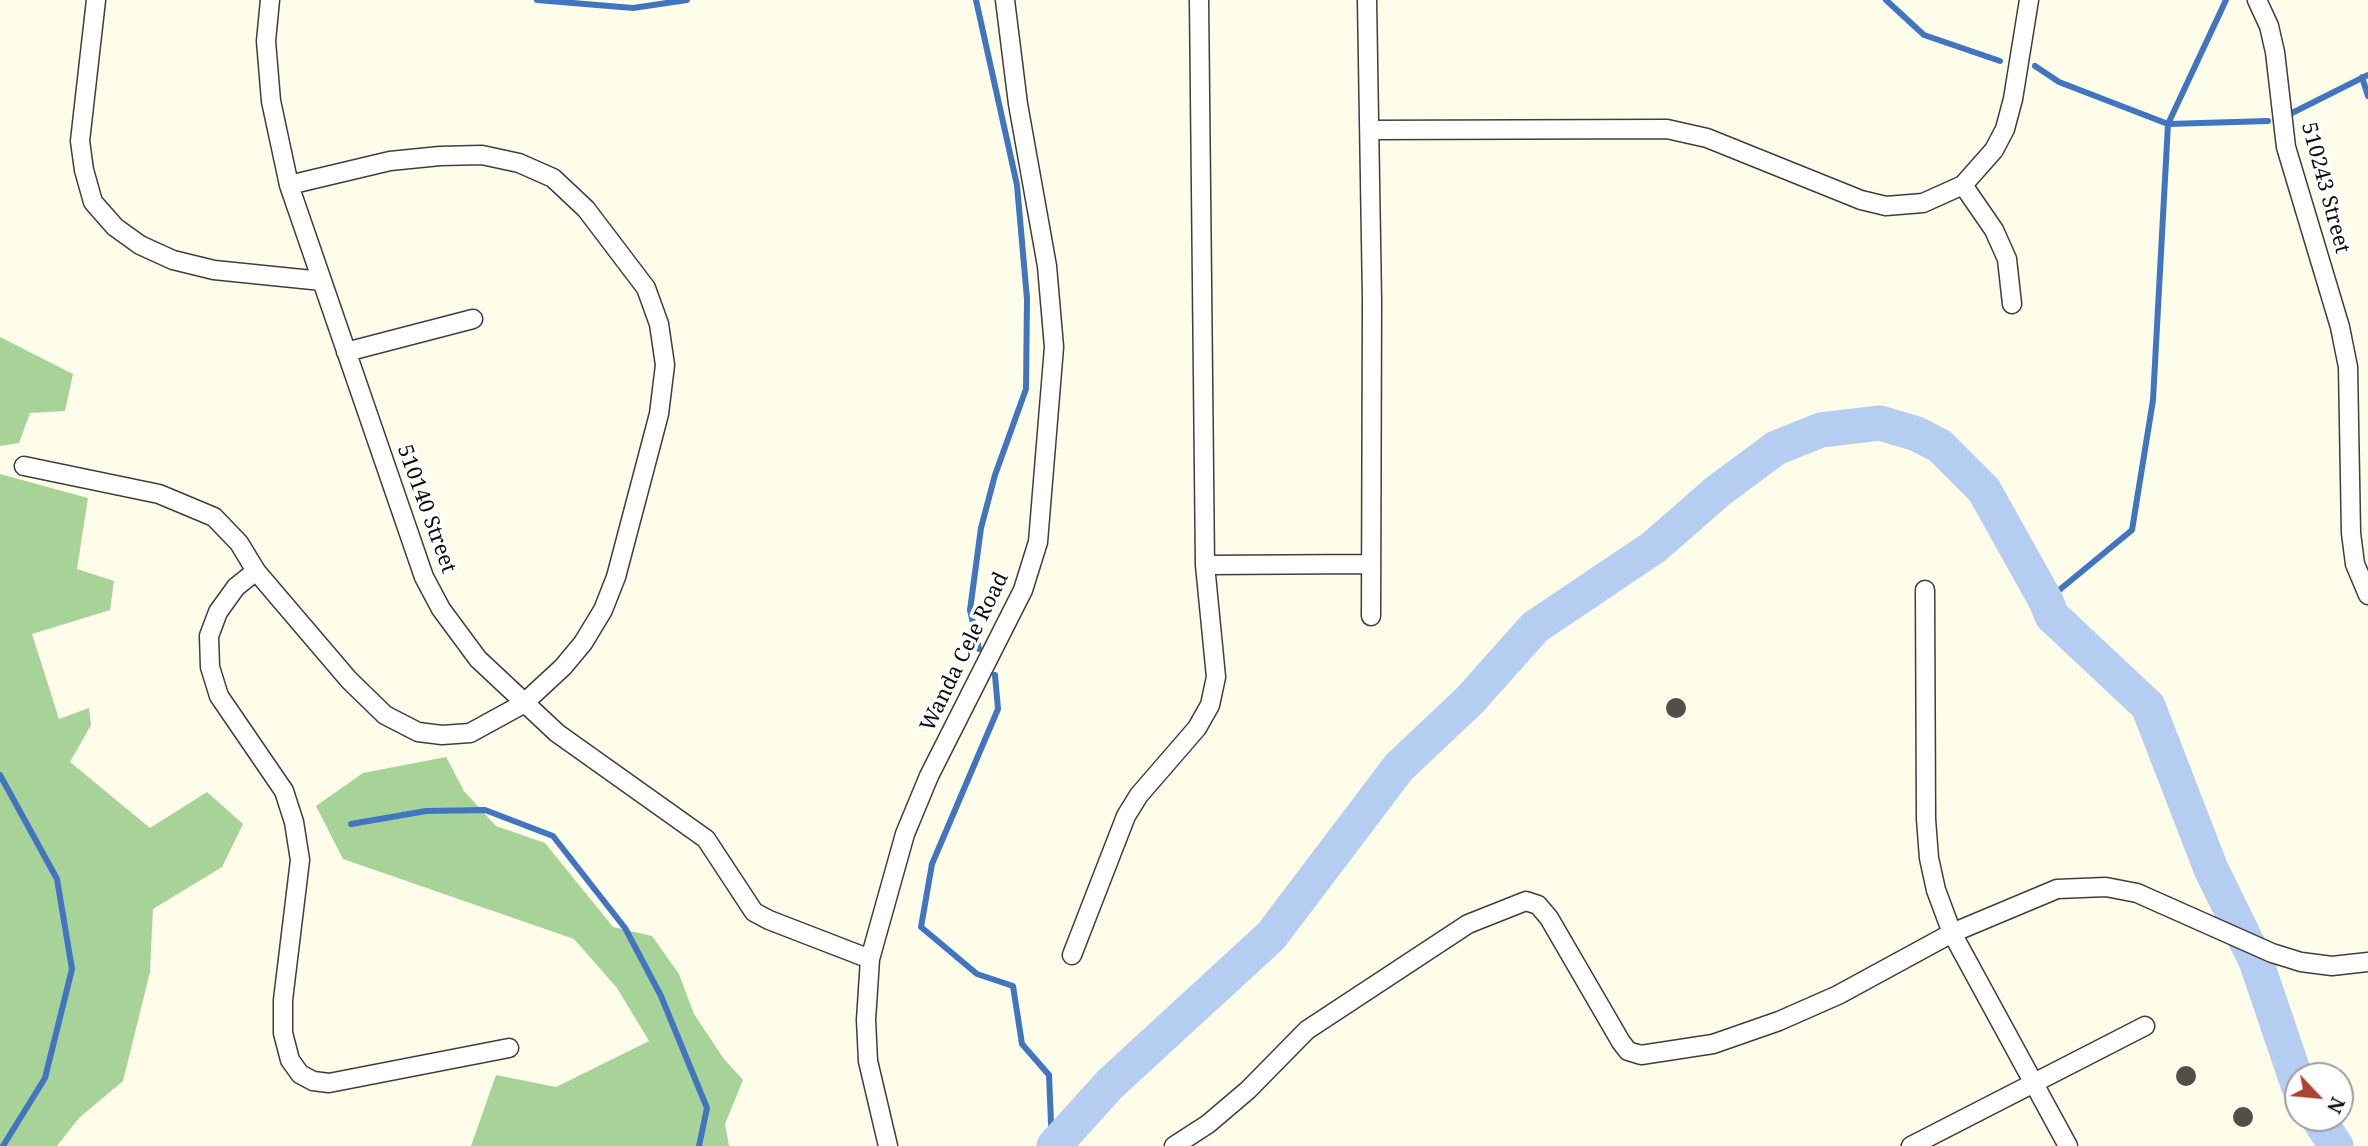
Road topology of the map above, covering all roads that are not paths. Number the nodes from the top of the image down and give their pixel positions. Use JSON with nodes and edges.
{"nodes":[{"id":1,"x":96,"y":0,"type":"edge"},
{"id":2,"x":270,"y":0,"type":"edge"},
{"id":3,"x":1005,"y":0,"type":"edge"},
{"id":4,"x":1199,"y":0,"type":"edge"},
{"id":5,"x":1367,"y":0,"type":"edge"},
{"id":6,"x":2029,"y":0,"type":"edge"},
{"id":7,"x":2257,"y":0,"type":"edge"},
{"id":8,"x":1370,"y":130,"type":"junction"},
{"id":9,"x":289,"y":185,"type":"junction"},
{"id":10,"x":1964,"y":186,"type":"junction"},
{"id":11,"x":322,"y":281,"type":"junction"},
{"id":12,"x":2012,"y":304,"type":"dead end"},
{"id":13,"x":473,"y":319,"type":"dead end"},
{"id":14,"x":346,"y":352,"type":"junction"},
{"id":15,"x":24,"y":466,"type":"dead end"},
{"id":16,"x":1369,"y":564,"type":"junction"},
{"id":17,"x":1205,"y":565,"type":"junction"},
{"id":18,"x":256,"y":571,"type":"junction"},
{"id":19,"x":1925,"y":590,"type":"dead end"},
{"id":20,"x":2368,"y":595,"type":"edge"},
{"id":21,"x":1371,"y":616,"type":"dead end"},
{"id":22,"x":523,"y":704,"type":"junction"},
{"id":23,"x":1952,"y":933,"type":"junction"},
{"id":24,"x":1072,"y":954,"type":"dead end"},
{"id":25,"x":870,"y":959,"type":"junction"},
{"id":26,"x":2368,"y":962,"type":"edge"},
{"id":27,"x":2145,"y":1026,"type":"dead end"},
{"id":28,"x":509,"y":1048,"type":"dead end"},
{"id":29,"x":2034,"y":1082,"type":"junction"},
{"id":30,"x":888,"y":1146,"type":"edge"},
{"id":31,"x":1174,"y":1146,"type":"edge"},
{"id":32,"x":1911,"y":1146,"type":"edge"},
{"id":33,"x":2068,"y":1146,"type":"edge"}],
"edges":[{"from":1,"to":11,"type":"street"},
{"from":2,"to":9,"type":"street","name":"510140 Street"},
{"from":3,"to":25,"type":"street","name":"Wanda Cele Road"},
{"from":4,"to":17,"type":"street"},
{"from":5,"to":8,"type":"street"},
{"from":6,"to":10,"type":"street"},
{"from":7,"to":20,"type":"street","name":"510243 Street"},
{"from":8,"to":10,"type":"street"},
{"from":8,"to":16,"type":"street"},
{"from":9,"to":11,"type":"street","name":"510140 Street"},
{"from":9,"to":22,"type":"street"},
{"from":10,"to":12,"type":"street"},
{"from":11,"to":14,"type":"street","name":"510140 Street"},
{"from":13,"to":14,"type":"street"},
{"from":14,"to":22,"type":"street","name":"510140 Street"},
{"from":15,"to":18,"type":"street"},
{"from":16,"to":17,"type":"street"},
{"from":16,"to":21,"type":"street"},
{"from":17,"to":24,"type":"street"},
{"from":18,"to":22,"type":"street"},
{"from":18,"to":28,"type":"street"},
{"from":19,"to":23,"type":"street"},
{"from":22,"to":25,"type":"street","name":"510140 Street"},
{"from":23,"to":26,"type":"street"},
{"from":23,"to":29,"type":"street"},
{"from":23,"to":31,"type":"street"},
{"from":25,"to":30,"type":"street","name":"Wanda Cele Road"},
{"from":27,"to":29,"type":"street"},
{"from":29,"to":32,"type":"street"},
{"from":29,"to":33,"type":"street"}]}
